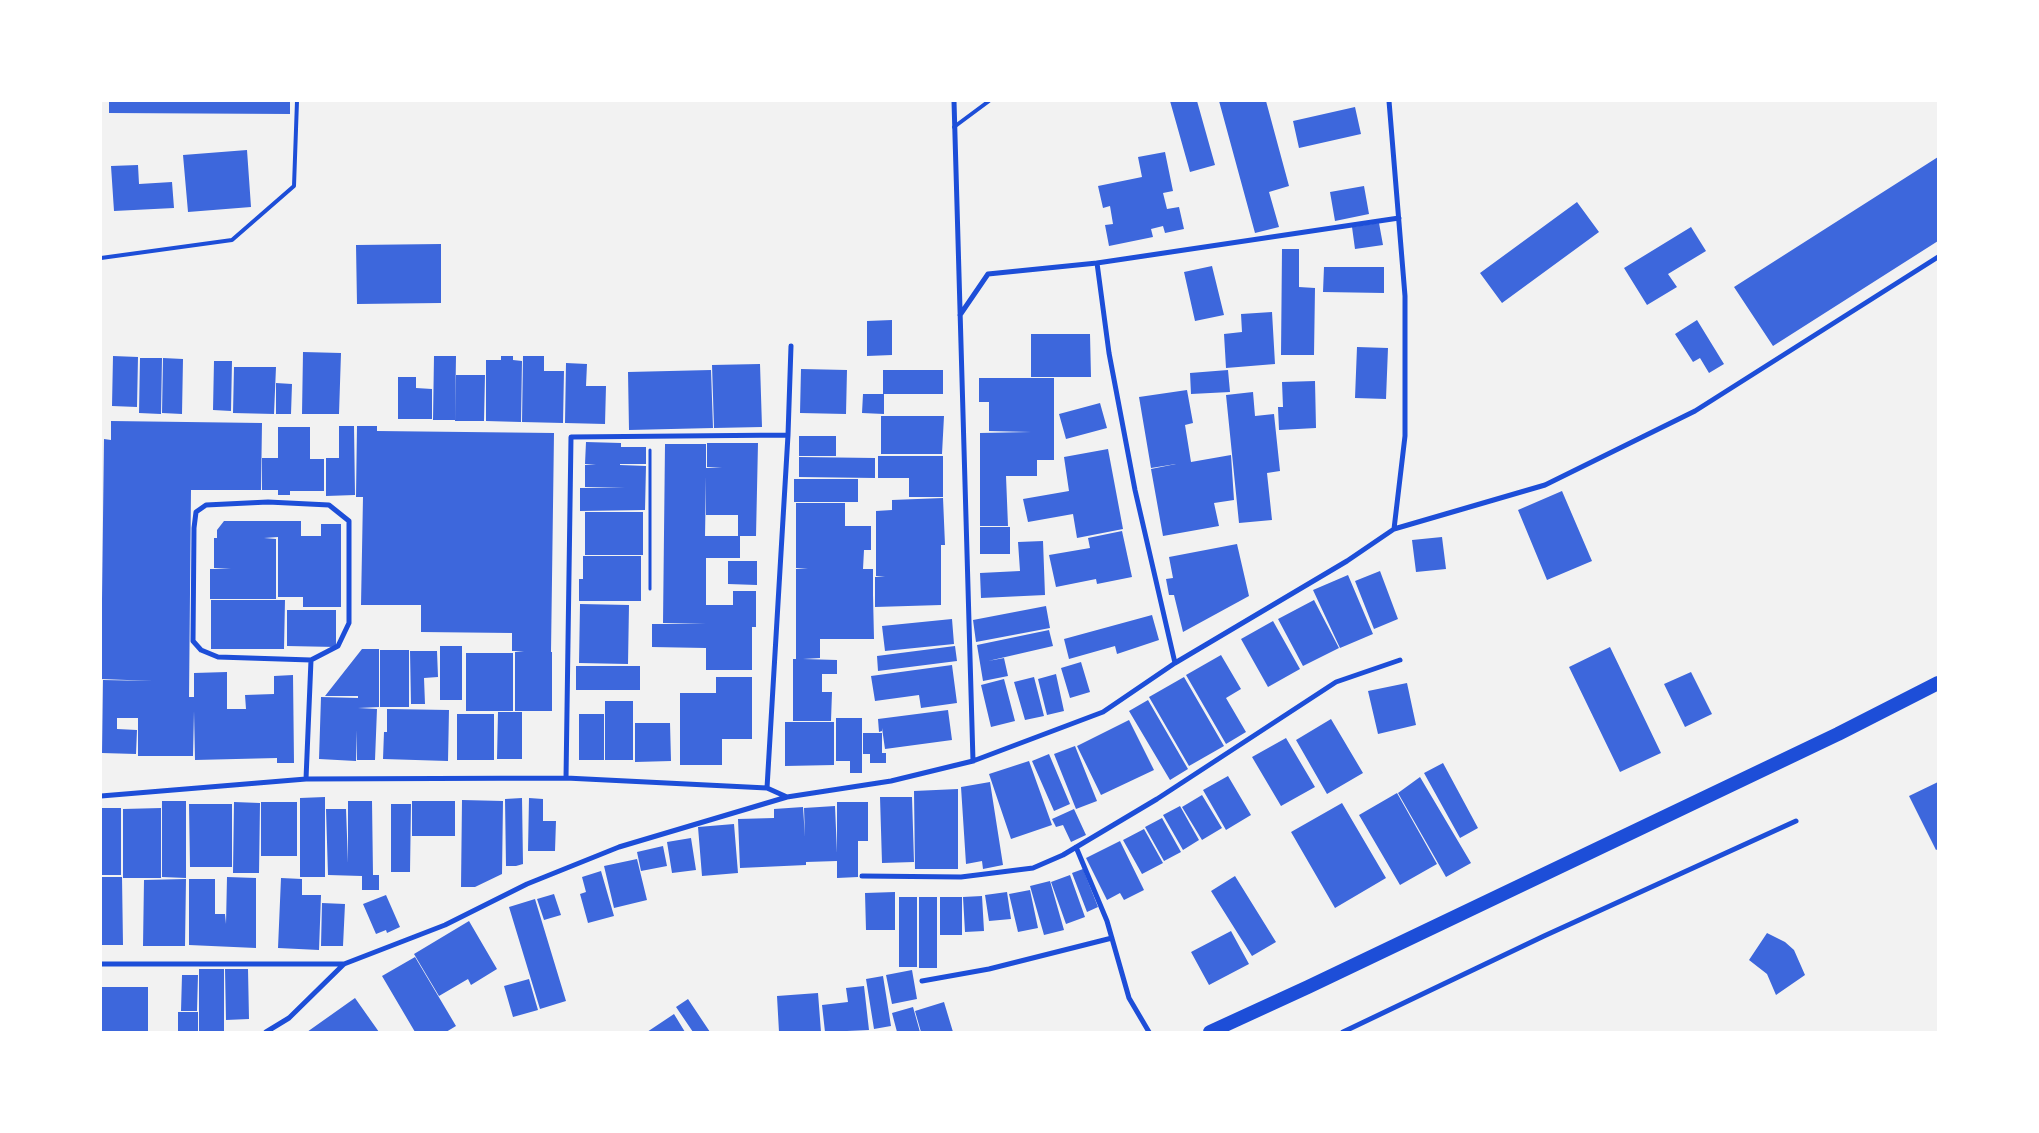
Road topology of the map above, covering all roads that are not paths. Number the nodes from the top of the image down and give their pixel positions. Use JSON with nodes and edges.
{"nodes":[{"id":1,"x":297,"y":101,"type":"edge"},
{"id":2,"x":954,"y":101,"type":"edge"},
{"id":3,"x":990,"y":101,"type":"edge"},
{"id":4,"x":1389,"y":101,"type":"edge"},
{"id":5,"x":954,"y":127,"type":"junction"},
{"id":6,"x":1399,"y":218,"type":"junction"},
{"id":7,"x":101,"y":258,"type":"edge"},
{"id":8,"x":1938,"y":258,"type":"edge"},
{"id":9,"x":1097,"y":263,"type":"junction"},
{"id":10,"x":960,"y":316,"type":"junction"},
{"id":11,"x":790,"y":346,"type":"dead end"},
{"id":12,"x":788,"y":435,"type":"junction"},
{"id":13,"x":1394,"y":529,"type":"junction"},
{"id":14,"x":311,"y":660,"type":"junction"},
{"id":15,"x":1400,"y":660,"type":"dead end"},
{"id":16,"x":1175,"y":663,"type":"junction"},
{"id":17,"x":1938,"y":683,"type":"edge"},
{"id":18,"x":973,"y":760,"type":"junction"},
{"id":19,"x":566,"y":778,"type":"junction"},
{"id":20,"x":306,"y":779,"type":"junction"},
{"id":21,"x":766,"y":788,"type":"junction"},
{"id":22,"x":101,"y":796,"type":"edge"},
{"id":23,"x":787,"y":797,"type":"junction"},
{"id":24,"x":1796,"y":820,"type":"dead end"},
{"id":25,"x":1076,"y":847,"type":"junction"},
{"id":26,"x":862,"y":876,"type":"dead end"},
{"id":27,"x":1112,"y":938,"type":"junction"},
{"id":28,"x":101,"y":964,"type":"edge"},
{"id":29,"x":344,"y":964,"type":"junction"},
{"id":30,"x":922,"y":981,"type":"dead end"},
{"id":31,"x":266,"y":1032,"type":"edge"},
{"id":32,"x":1149,"y":1032,"type":"edge"},
{"id":33,"x":1210,"y":1032,"type":"edge"},
{"id":34,"x":1343,"y":1032,"type":"edge"}],
"edges":[{"from":1,"to":7,"type":"lane"},
{"from":2,"to":5,"type":"street"},
{"from":3,"to":5,"type":"lane"},
{"from":4,"to":6,"type":"street"},
{"from":5,"to":10,"type":"street"},
{"from":6,"to":9,"type":"street"},
{"from":6,"to":13,"type":"street"},
{"from":8,"to":13,"type":"street"},
{"from":9,"to":10,"type":"street"},
{"from":9,"to":16,"type":"street"},
{"from":10,"to":18,"type":"street"},
{"from":11,"to":12,"type":"street"},
{"from":12,"to":19,"type":"street"},
{"from":12,"to":21,"type":"street"},
{"from":13,"to":16,"type":"street"},
{"from":14,"to":14,"type":"street"},
{"from":14,"to":20,"type":"street"},
{"from":15,"to":25,"type":"street"},
{"from":16,"to":18,"type":"street"},
{"from":17,"to":33,"type":"highway"},
{"from":18,"to":23,"type":"street"},
{"from":19,"to":20,"type":"street"},
{"from":19,"to":21,"type":"street"},
{"from":20,"to":22,"type":"street"},
{"from":21,"to":23,"type":"street"},
{"from":23,"to":29,"type":"street"},
{"from":24,"to":34,"type":"street"},
{"from":25,"to":26,"type":"street"},
{"from":25,"to":27,"type":"street"},
{"from":27,"to":30,"type":"street"},
{"from":27,"to":32,"type":"street"},
{"from":28,"to":29,"type":"street"},
{"from":29,"to":31,"type":"street"}]}
